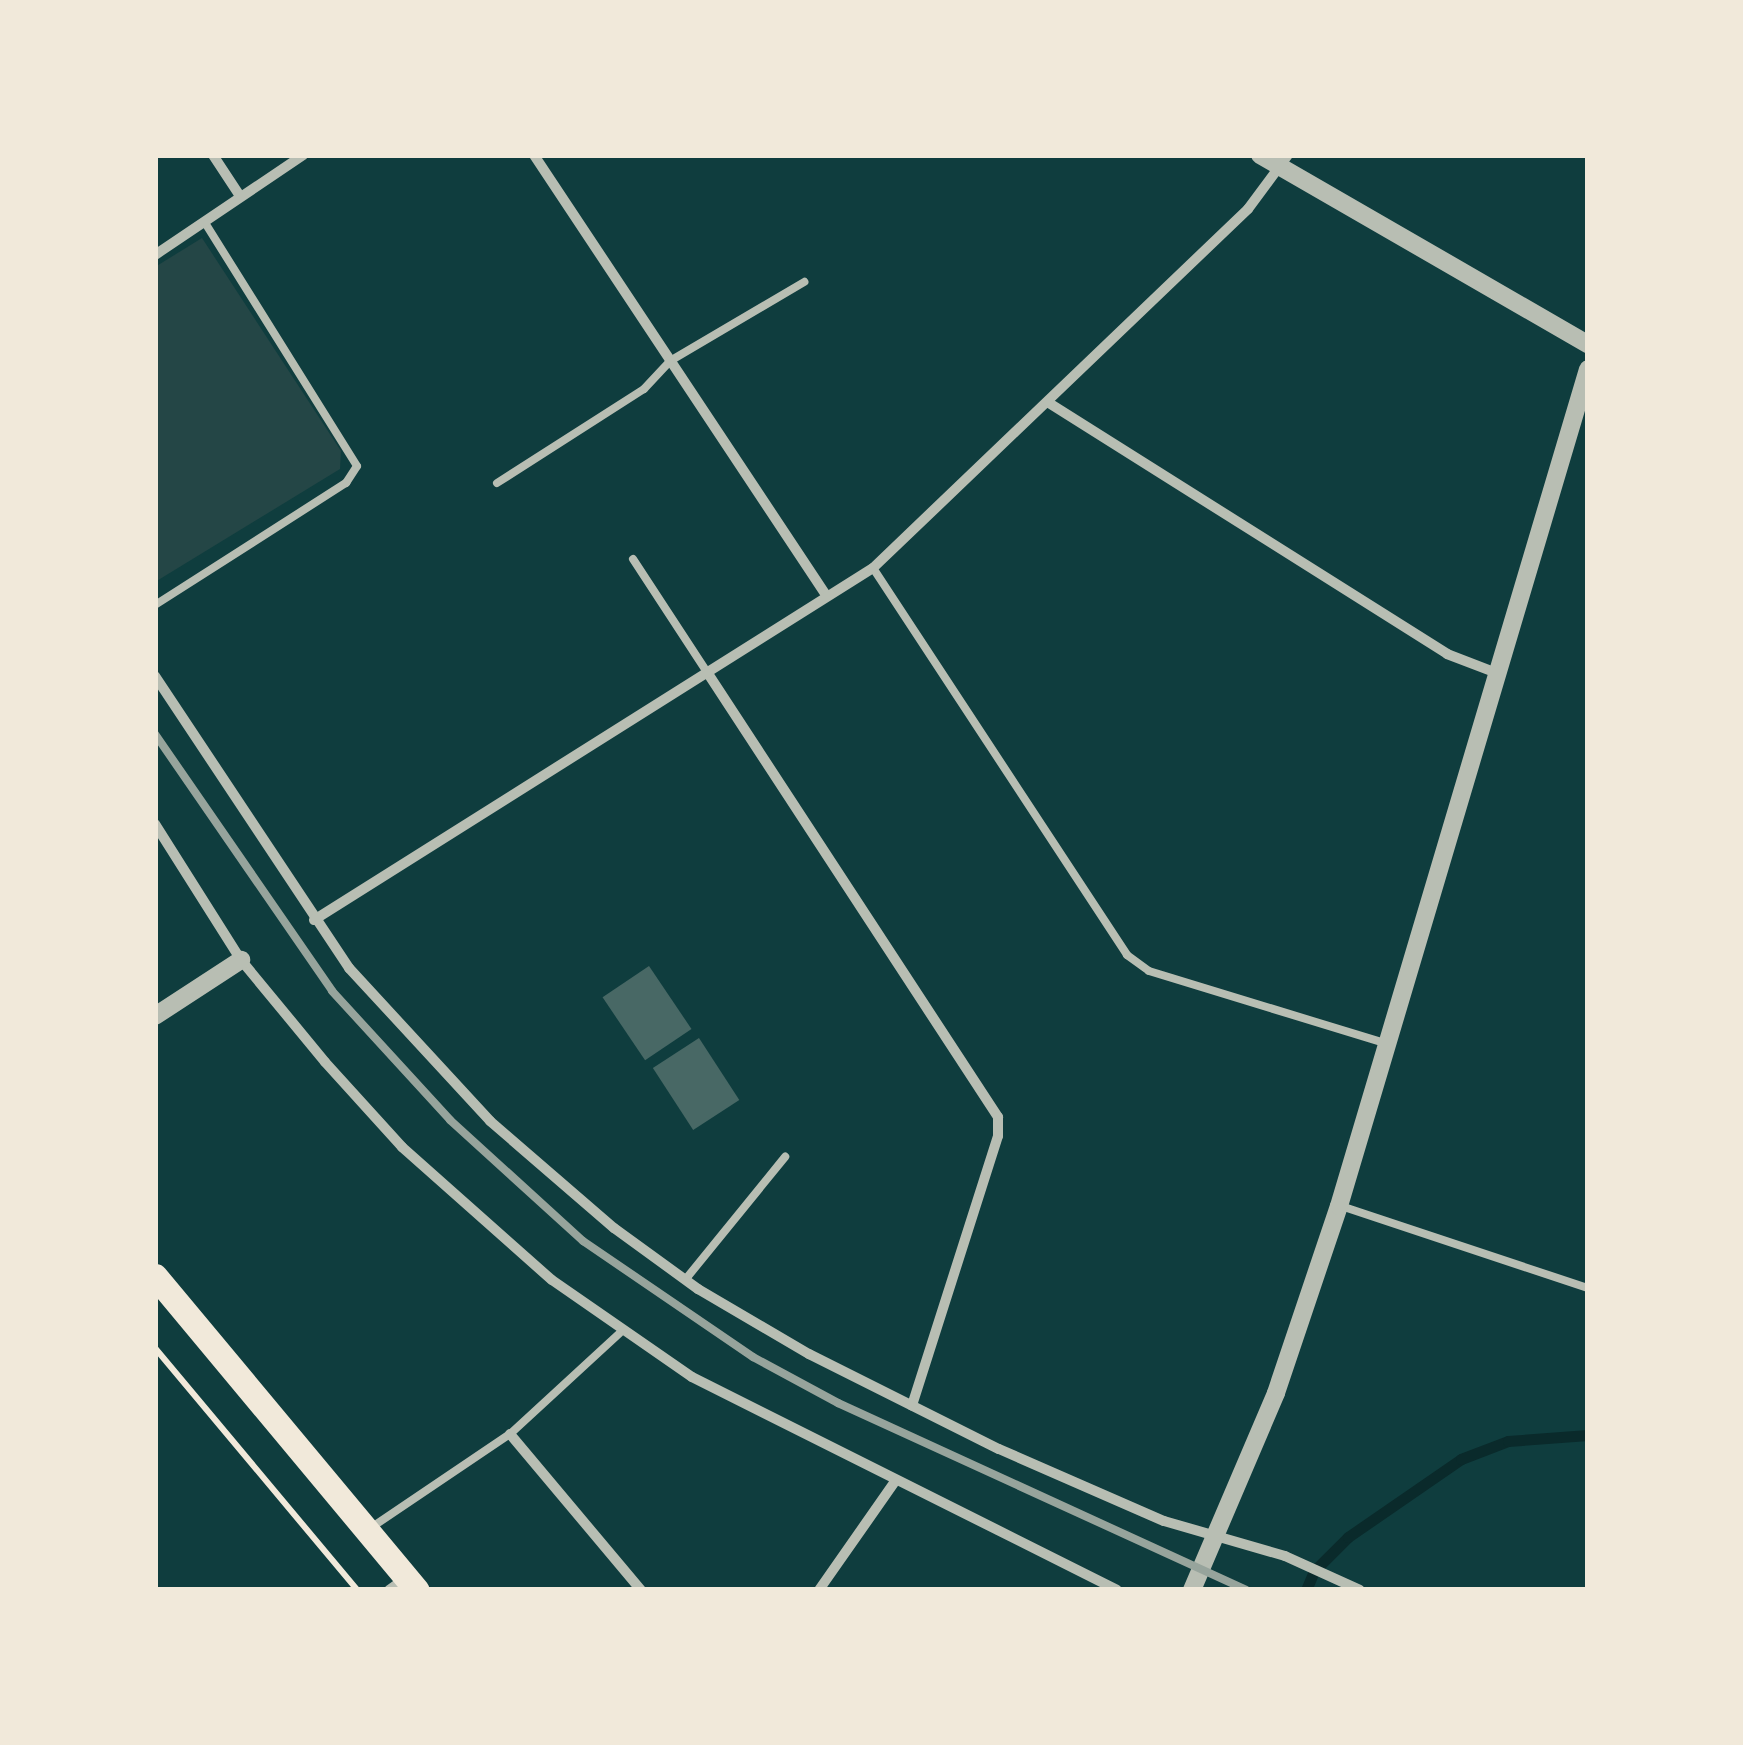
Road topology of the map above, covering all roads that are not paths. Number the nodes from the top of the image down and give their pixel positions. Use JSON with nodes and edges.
{"nodes":[{"id":1,"x":213,"y":155,"type":"edge"},
{"id":2,"x":303,"y":155,"type":"edge"},
{"id":3,"x":534,"y":155,"type":"edge"},
{"id":4,"x":1260,"y":155,"type":"edge"},
{"id":5,"x":1285,"y":162,"type":"edge"},
{"id":6,"x":240,"y":196,"type":"junction"},
{"id":7,"x":206,"y":224,"type":"junction"},
{"id":8,"x":155,"y":255,"type":"edge"},
{"id":9,"x":804,"y":282,"type":"dead end"},
{"id":10,"x":1588,"y":344,"type":"edge"},
{"id":11,"x":670,"y":360,"type":"junction"},
{"id":12,"x":1588,"y":369,"type":"edge"},
{"id":13,"x":1050,"y":403,"type":"junction"},
{"id":14,"x":497,"y":483,"type":"dead end"},
{"id":15,"x":633,"y":560,"type":"dead end"},
{"id":16,"x":872,"y":568,"type":"junction"},
{"id":17,"x":826,"y":595,"type":"junction"},
{"id":18,"x":155,"y":605,"type":"edge"},
{"id":19,"x":707,"y":672,"type":"junction"},
{"id":20,"x":1494,"y":672,"type":"junction"},
{"id":21,"x":155,"y":676,"type":"edge"},
{"id":22,"x":155,"y":824,"type":"edge"},
{"id":23,"x":314,"y":920,"type":"junction"},
{"id":24,"x":241,"y":960,"type":"junction"},
{"id":25,"x":155,"y":1016,"type":"edge"},
{"id":26,"x":1384,"y":1043,"type":"junction"},
{"id":27,"x":785,"y":1157,"type":"dead end"},
{"id":28,"x":1339,"y":1206,"type":"junction"},
{"id":29,"x":155,"y":1276,"type":"edge"},
{"id":30,"x":685,"y":1280,"type":"junction"},
{"id":31,"x":1588,"y":1288,"type":"edge"},
{"id":32,"x":620,"y":1332,"type":"junction"},
{"id":33,"x":912,"y":1406,"type":"junction"},
{"id":34,"x":510,"y":1434,"type":"junction"},
{"id":35,"x":894,"y":1483,"type":"junction"},
{"id":36,"x":368,"y":1530,"type":"junction"},
{"id":37,"x":1220,"y":1536,"type":"junction"},
{"id":38,"x":404,"y":1586,"type":"edge"},
{"id":39,"x":641,"y":1590,"type":"edge"},
{"id":40,"x":819,"y":1590,"type":"edge"},
{"id":41,"x":1117,"y":1590,"type":"edge"},
{"id":42,"x":1192,"y":1590,"type":"edge"},
{"id":43,"x":1360,"y":1590,"type":"edge"}],
"edges":[{"from":1,"to":6,"type":"street"},
{"from":2,"to":6,"type":"street"},
{"from":3,"to":11,"type":"street"},
{"from":4,"to":5,"type":"street"},
{"from":5,"to":10,"type":"street"},
{"from":5,"to":13,"type":"street"},
{"from":6,"to":7,"type":"street"},
{"from":7,"to":8,"type":"street"},
{"from":7,"to":18,"type":"lane"},
{"from":9,"to":11,"type":"lane"},
{"from":11,"to":14,"type":"lane"},
{"from":11,"to":17,"type":"street"},
{"from":12,"to":20,"type":"street"},
{"from":13,"to":16,"type":"street"},
{"from":13,"to":20,"type":"street"},
{"from":15,"to":19,"type":"lane"},
{"from":16,"to":17,"type":"street"},
{"from":16,"to":26,"type":"lane"},
{"from":17,"to":19,"type":"street"},
{"from":19,"to":23,"type":"street"},
{"from":19,"to":33,"type":"street"},
{"from":20,"to":26,"type":"street"},
{"from":21,"to":23,"type":"street"},
{"from":22,"to":24,"type":"street"},
{"from":23,"to":30,"type":"street"},
{"from":24,"to":25,"type":"street"},
{"from":24,"to":32,"type":"street"},
{"from":26,"to":28,"type":"street"},
{"from":27,"to":30,"type":"lane"},
{"from":28,"to":31,"type":"lane"},
{"from":28,"to":37,"type":"street"},
{"from":29,"to":36,"type":"main road"},
{"from":30,"to":33,"type":"street"},
{"from":32,"to":34,"type":"lane"},
{"from":32,"to":35,"type":"street"},
{"from":33,"to":37,"type":"street"},
{"from":34,"to":36,"type":"lane"},
{"from":34,"to":39,"type":"street"},
{"from":35,"to":40,"type":"street"},
{"from":35,"to":41,"type":"street"},
{"from":36,"to":38,"type":"main road"},
{"from":37,"to":42,"type":"street"},
{"from":37,"to":43,"type":"street"}]}
